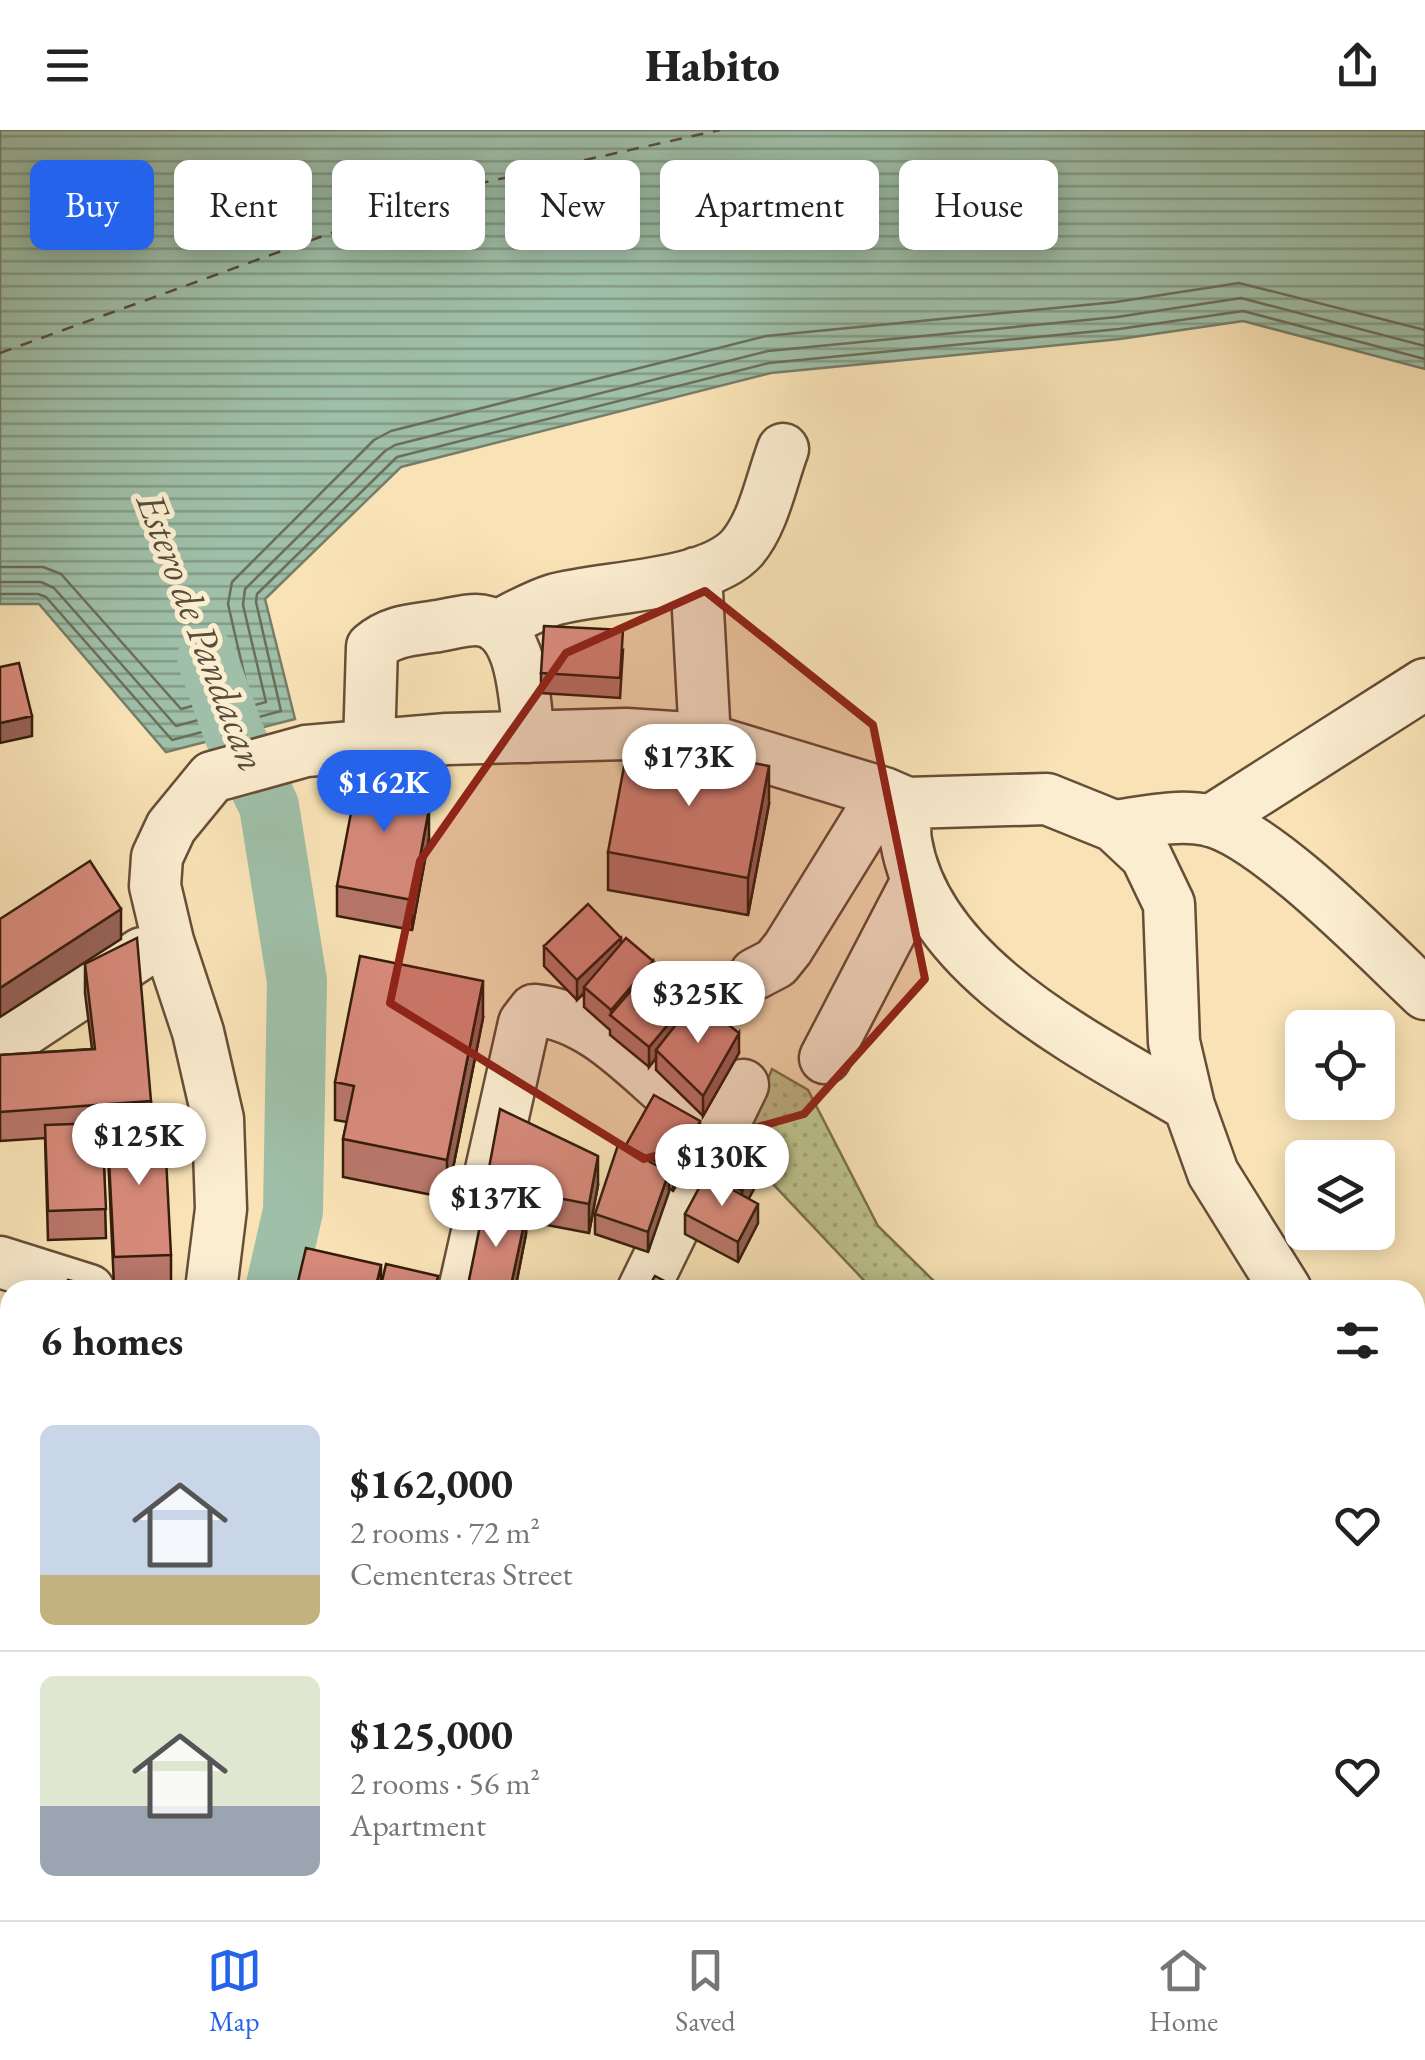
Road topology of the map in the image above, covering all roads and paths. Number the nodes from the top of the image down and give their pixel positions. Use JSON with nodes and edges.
{"nodes":[{"id":1,"x":783,"y":449,"type":"dead end"},
{"id":2,"x":696,"y":573,"type":"junction"},
{"id":3,"x":497,"y":626,"type":"junction"},
{"id":4,"x":1425,"y":684,"type":"edge"},
{"id":5,"x":529,"y":737,"type":"junction"},
{"id":6,"x":705,"y":739,"type":"junction"},
{"id":7,"x":369,"y":746,"type":"junction"},
{"id":8,"x":895,"y":798,"type":"junction"},
{"id":9,"x":1210,"y":821,"type":"junction"},
{"id":10,"x":1114,"y":826,"type":"junction"},
{"id":11,"x":917,"y":881,"type":"junction"},
{"id":12,"x":168,"y":940,"type":"junction"},
{"id":13,"x":755,"y":974,"type":"dead end"},
{"id":14,"x":1425,"y":994,"type":"edge"},
{"id":15,"x":0,"y":1046,"type":"edge"},
{"id":16,"x":825,"y":1058,"type":"dead end"},
{"id":17,"x":743,"y":1086,"type":"dead end"},
{"id":18,"x":1189,"y":1106,"type":"junction"},
{"id":19,"x":720,"y":1132,"type":"junction"},
{"id":20,"x":212,"y":1280,"type":"edge"},
{"id":21,"x":466,"y":1280,"type":"edge"},
{"id":22,"x":648,"y":1280,"type":"edge"},
{"id":23,"x":1280,"y":1280,"type":"edge"}],
"edges":[{"from":1,"to":2,"type":"street"},
{"from":2,"to":3,"type":"street"},
{"from":2,"to":6,"type":"street"},
{"from":3,"to":5,"type":"street"},
{"from":3,"to":7,"type":"street"},
{"from":4,"to":9,"type":"street"},
{"from":5,"to":6,"type":"street"},
{"from":5,"to":7,"type":"street"},
{"from":6,"to":8,"type":"street"},
{"from":7,"to":12,"type":"street"},
{"from":8,"to":10,"type":"street"},
{"from":8,"to":11,"type":"street"},
{"from":8,"to":13,"type":"street"},
{"from":9,"to":10,"type":"street"},
{"from":9,"to":14,"type":"street"},
{"from":10,"to":18,"type":"street"},
{"from":11,"to":16,"type":"street"},
{"from":11,"to":18,"type":"street"},
{"from":12,"to":15,"type":"street"},
{"from":12,"to":20,"type":"street"},
{"from":17,"to":19,"type":"street"},
{"from":18,"to":23,"type":"street"},
{"from":19,"to":21,"type":"street"},
{"from":19,"to":22,"type":"street"}]}
